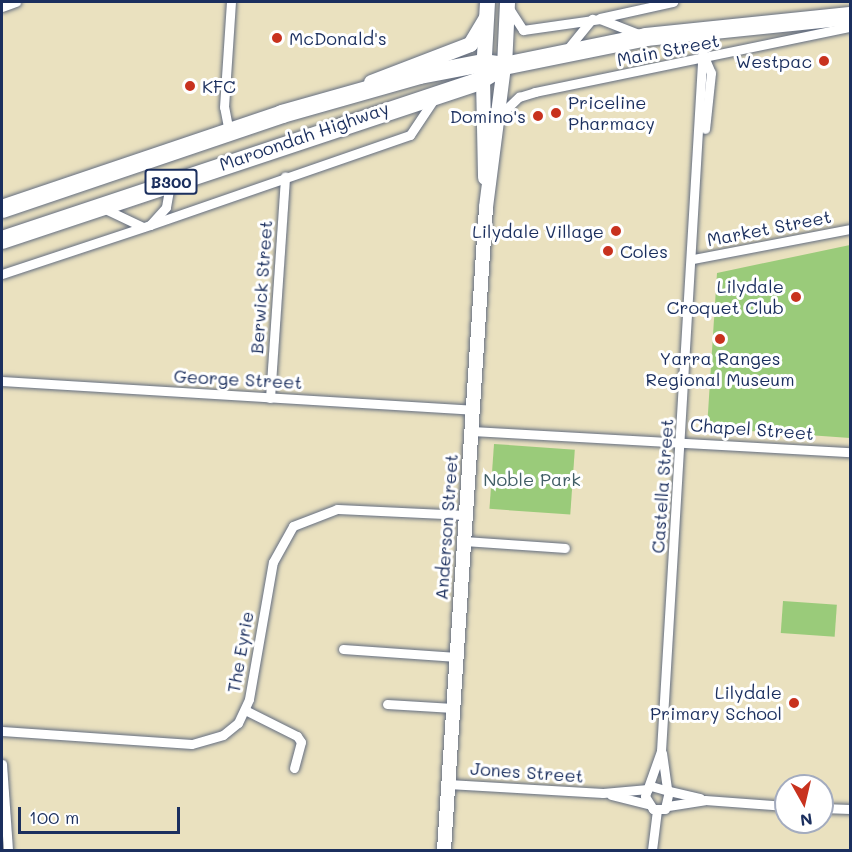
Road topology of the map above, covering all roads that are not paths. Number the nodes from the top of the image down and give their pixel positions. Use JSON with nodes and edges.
{"nodes":[{"id":1,"x":16,"y":2,"type":"edge"},
{"id":2,"x":231,"y":2,"type":"edge"},
{"id":3,"x":487,"y":2,"type":"edge"},
{"id":4,"x":508,"y":2,"type":"edge"},
{"id":5,"x":673,"y":2,"type":"edge"},
{"id":6,"x":2,"y":7,"type":"edge"},
{"id":7,"x":850,"y":16,"type":"edge"},
{"id":8,"x":486,"y":17,"type":"junction"},
{"id":9,"x":593,"y":19,"type":"junction"},
{"id":10,"x":850,"y":27,"type":"edge"},
{"id":11,"x":704,"y":29,"type":"junction"},
{"id":12,"x":646,"y":37,"type":"junction"},
{"id":13,"x":565,"y":52,"type":"junction"},
{"id":14,"x":705,"y":59,"type":"junction"},
{"id":15,"x":504,"y":66,"type":"junction"},
{"id":16,"x":483,"y":71,"type":"junction"},
{"id":17,"x":438,"y":93,"type":"junction"},
{"id":18,"x":315,"y":104,"type":"junction"},
{"id":19,"x":499,"y":116,"type":"junction"},
{"id":20,"x":229,"y":132,"type":"junction"},
{"id":21,"x":239,"y":158,"type":"junction"},
{"id":22,"x":127,"y":166,"type":"junction"},
{"id":23,"x":285,"y":177,"type":"junction"},
{"id":24,"x":170,"y":182,"type":"junction"},
{"id":25,"x":99,"y":207,"type":"junction"},
{"id":26,"x":486,"y":207,"type":"junction"},
{"id":27,"x":2,"y":209,"type":"edge"},
{"id":28,"x":146,"y":226,"type":"junction"},
{"id":29,"x":850,"y":229,"type":"edge"},
{"id":30,"x":2,"y":240,"type":"edge"},
{"id":31,"x":693,"y":259,"type":"junction"},
{"id":32,"x":2,"y":274,"type":"edge"},
{"id":33,"x":2,"y":381,"type":"edge"},
{"id":34,"x":270,"y":398,"type":"junction"},
{"id":35,"x":472,"y":410,"type":"junction"},
{"id":36,"x":472,"y":430,"type":"junction"},
{"id":37,"x":682,"y":441,"type":"junction"},
{"id":38,"x":850,"y":452,"type":"edge"},
{"id":39,"x":466,"y":515,"type":"junction"},
{"id":40,"x":465,"y":541,"type":"junction"},
{"id":41,"x":565,"y":548,"type":"dead end"},
{"id":42,"x":343,"y":649,"type":"dead end"},
{"id":43,"x":457,"y":657,"type":"junction"},
{"id":44,"x":387,"y":704,"type":"dead end"},
{"id":45,"x":453,"y":708,"type":"junction"},
{"id":46,"x":245,"y":710,"type":"junction"},
{"id":47,"x":2,"y":731,"type":"edge"},
{"id":48,"x":661,"y":751,"type":"junction"},
{"id":49,"x":2,"y":764,"type":"edge"},
{"id":50,"x":294,"y":768,"type":"dead end"},
{"id":51,"x":448,"y":784,"type":"junction"},
{"id":52,"x":650,"y":788,"type":"junction"},
{"id":53,"x":668,"y":789,"type":"junction"},
{"id":54,"x":603,"y":794,"type":"junction"},
{"id":55,"x":705,"y":800,"type":"junction"},
{"id":56,"x":647,"y":804,"type":"junction"},
{"id":57,"x":774,"y":805,"type":"edge"},
{"id":58,"x":668,"y":806,"type":"junction"},
{"id":59,"x":834,"y":808,"type":"edge"},
{"id":60,"x":850,"y":809,"type":"edge"},
{"id":61,"x":657,"y":810,"type":"junction"},
{"id":62,"x":8,"y":850,"type":"edge"},
{"id":63,"x":444,"y":850,"type":"edge"},
{"id":64,"x":652,"y":850,"type":"edge"}],
"edges":[{"from":1,"to":6,"type":"street"},
{"from":2,"to":20,"type":"street"},
{"from":3,"to":8,"type":"main road","name":"Anderson Street"},
{"from":4,"to":9,"type":"street"},
{"from":4,"to":15,"type":"main road","name":"Anderson Street"},
{"from":5,"to":9,"type":"street"},
{"from":7,"to":11,"type":"highway","name":"Maroondah Highway"},
{"from":8,"to":16,"type":"main road","name":"Anderson Street"},
{"from":8,"to":18,"type":"main road"},
{"from":9,"to":12,"type":"street"},
{"from":9,"to":13,"type":"street"},
{"from":10,"to":14,"type":"street","name":"Main Street"},
{"from":11,"to":12,"type":"highway","name":"Maroondah Highway"},
{"from":11,"to":14,"type":"street","name":"Castella Street"},
{"from":12,"to":13,"type":"highway","name":"Maroondah Highway"},
{"from":13,"to":15,"type":"highway","name":"Maroondah Highway"},
{"from":14,"to":19,"type":"street","name":"Main Street"},
{"from":14,"to":31,"type":"street","name":"Castella Street"},
{"from":15,"to":16,"type":"highway","name":"Maroondah Highway","number":"B300"},
{"from":15,"to":19,"type":"main road","name":"Anderson Street"},
{"from":16,"to":17,"type":"highway","name":"Maroondah Highway","number":"B300"},
{"from":16,"to":18,"type":"highway","name":"Maroondah Highway","number":"B300"},
{"from":16,"to":26,"type":"main road","name":"Anderson Street"},
{"from":17,"to":21,"type":"highway","name":"Maroondah Highway","number":"B300"},
{"from":17,"to":23,"type":"street"},
{"from":18,"to":20,"type":"highway","name":"Maroondah Highway","number":"B300"},
{"from":19,"to":26,"type":"main road","name":"Anderson Street"},
{"from":20,"to":21,"type":"highway"},
{"from":20,"to":22,"type":"highway","name":"Maroondah Highway","number":"B300"},
{"from":21,"to":24,"type":"highway","name":"Maroondah Highway","number":"B300"},
{"from":22,"to":24,"type":"highway"},
{"from":22,"to":27,"type":"highway","name":"Maroondah Highway","number":"B300"},
{"from":23,"to":28,"type":"street"},
{"from":23,"to":34,"type":"street","name":"Berwick Street"},
{"from":24,"to":25,"type":"highway","name":"Maroondah Highway","number":"B300"},
{"from":24,"to":28,"type":"street"},
{"from":25,"to":28,"type":"street"},
{"from":25,"to":30,"type":"highway","name":"Maroondah Highway","number":"B300"},
{"from":26,"to":35,"type":"main road","name":"Anderson Street"},
{"from":28,"to":32,"type":"street"},
{"from":29,"to":31,"type":"street","name":"Market Street"},
{"from":31,"to":37,"type":"street","name":"Castella Street"},
{"from":33,"to":34,"type":"street","name":"George Street"},
{"from":34,"to":35,"type":"street","name":"George Street"},
{"from":35,"to":36,"type":"main road","name":"Anderson Street"},
{"from":36,"to":37,"type":"street","name":"Chapel Street"},
{"from":36,"to":39,"type":"main road","name":"Anderson Street"},
{"from":37,"to":38,"type":"street","name":"Chapel Street"},
{"from":37,"to":48,"type":"street","name":"Castella Street"},
{"from":39,"to":40,"type":"main road","name":"Anderson Street"},
{"from":39,"to":46,"type":"street","name":"The Eyrie"},
{"from":40,"to":41,"type":"street"},
{"from":40,"to":43,"type":"main road","name":"Anderson Street"},
{"from":42,"to":43,"type":"street"},
{"from":43,"to":45,"type":"main road","name":"Anderson Street"},
{"from":44,"to":45,"type":"street"},
{"from":45,"to":51,"type":"main road","name":"Anderson Street"},
{"from":46,"to":47,"type":"street","name":"The Eyrie"},
{"from":46,"to":50,"type":"street"},
{"from":48,"to":52,"type":"street","name":"Castella Street"},
{"from":48,"to":53,"type":"street","name":"Castella Street"},
{"from":49,"to":62,"type":"street"},
{"from":51,"to":54,"type":"street","name":"Jones Street"},
{"from":51,"to":63,"type":"main road","name":"Anderson Street"},
{"from":52,"to":53,"type":"street","name":"Jones Street"},
{"from":52,"to":54,"type":"street","name":"Jones Street"},
{"from":52,"to":56,"type":"street","name":"Castella Street"},
{"from":53,"to":55,"type":"street"},
{"from":53,"to":58,"type":"street","name":"Castella Street"},
{"from":54,"to":56,"type":"street","name":"Jones Street"},
{"from":55,"to":57,"type":"street"},
{"from":55,"to":58,"type":"street"},
{"from":56,"to":61,"type":"street","name":"Jones Street"},
{"from":58,"to":61,"type":"street"},
{"from":59,"to":60,"type":"street"},
{"from":61,"to":64,"type":"street"}]}
